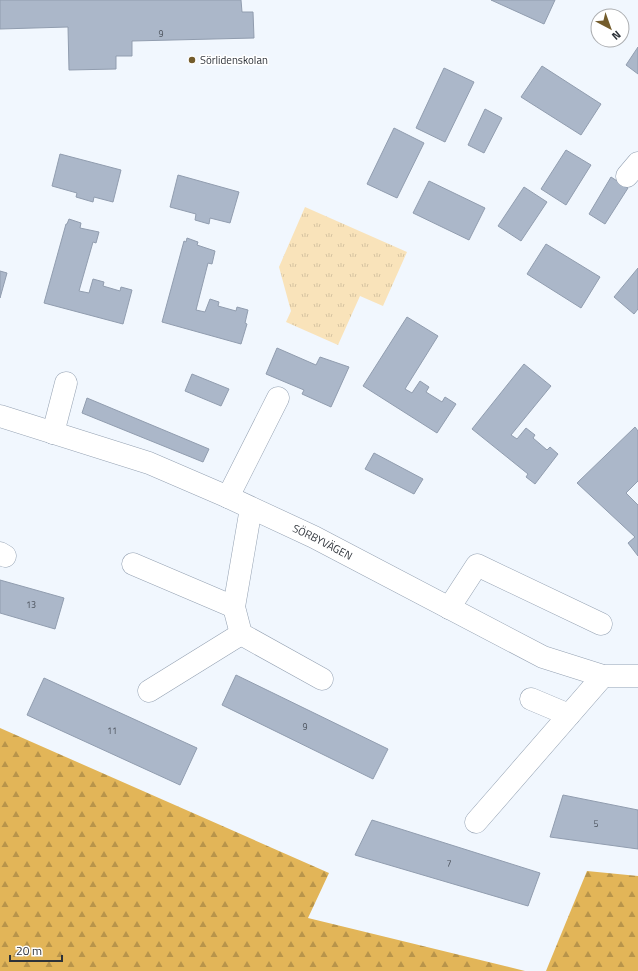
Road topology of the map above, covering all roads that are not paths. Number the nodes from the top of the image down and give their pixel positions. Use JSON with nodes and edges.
{"nodes":[{"id":1,"x":66,"y":383,"type":"dead end"},
{"id":2,"x":278,"y":398,"type":"dead end"},
{"id":3,"x":0,"y":416,"type":"edge"},
{"id":4,"x":53,"y":432,"type":"junction"},
{"id":5,"x":228,"y":497,"type":"junction"},
{"id":6,"x":251,"y":508,"type":"junction"},
{"id":7,"x":133,"y":564,"type":"dead end"},
{"id":8,"x":234,"y":607,"type":"junction"},
{"id":9,"x":450,"y":608,"type":"junction"},
{"id":10,"x":601,"y":624,"type":"dead end"},
{"id":11,"x":241,"y":634,"type":"junction"},
{"id":12,"x":603,"y":676,"type":"junction"},
{"id":13,"x":638,"y":676,"type":"edge"},
{"id":14,"x":322,"y":679,"type":"dead end"},
{"id":15,"x":149,"y":691,"type":"dead end"},
{"id":16,"x":531,"y":699,"type":"dead end"},
{"id":17,"x":569,"y":715,"type":"junction"},
{"id":18,"x":476,"y":822,"type":"dead end"}],
"edges":[{"from":1,"to":4,"type":"street"},
{"from":2,"to":5,"type":"street"},
{"from":3,"to":4,"type":"street","name":"SÖRBYVÄGEN"},
{"from":4,"to":5,"type":"street","name":"SÖRBYVÄGEN"},
{"from":5,"to":6,"type":"street","name":"SÖRBYVÄGEN"},
{"from":6,"to":8,"type":"street"},
{"from":6,"to":9,"type":"street","name":"SÖRBYVÄGEN"},
{"from":7,"to":8,"type":"street"},
{"from":8,"to":11,"type":"street"},
{"from":9,"to":10,"type":"street"},
{"from":9,"to":12,"type":"street","name":"SÖRBYVÄGEN"},
{"from":11,"to":14,"type":"street"},
{"from":11,"to":15,"type":"street"},
{"from":12,"to":13,"type":"street","name":"SÖRBYVÄGEN"},
{"from":12,"to":17,"type":"street"},
{"from":16,"to":17,"type":"street"},
{"from":17,"to":18,"type":"street"}]}
